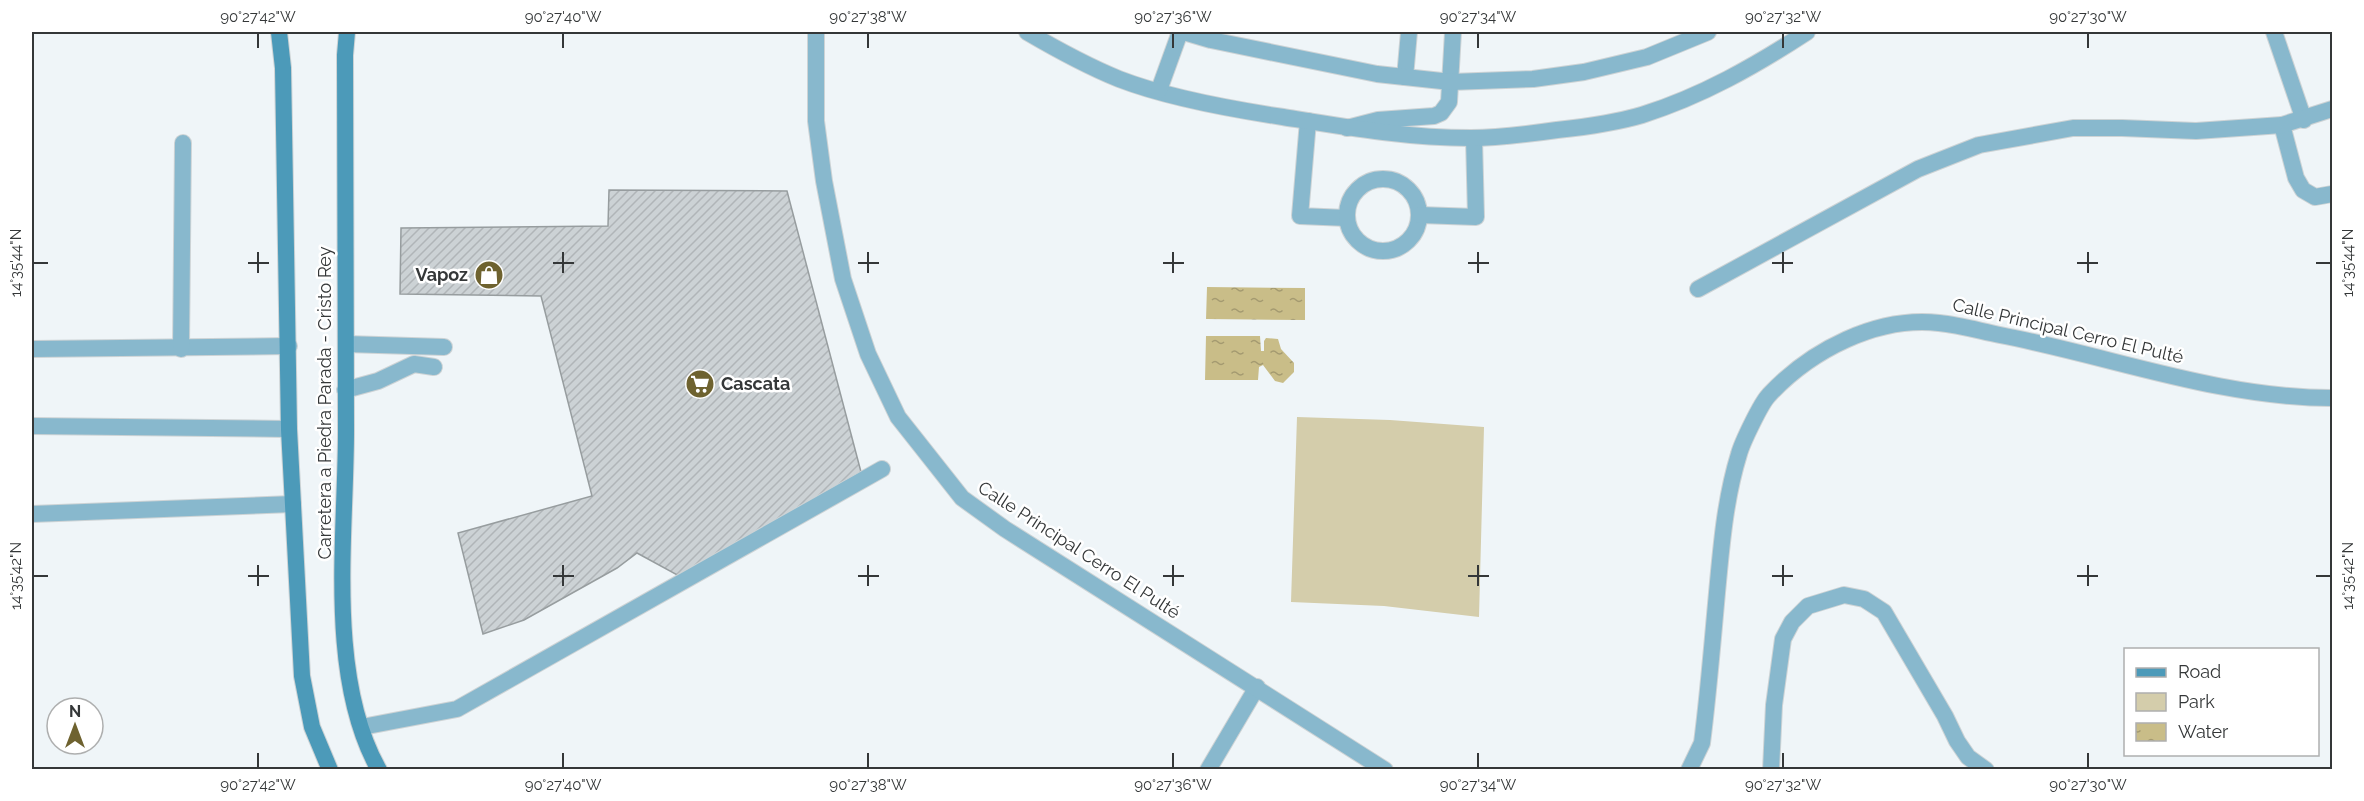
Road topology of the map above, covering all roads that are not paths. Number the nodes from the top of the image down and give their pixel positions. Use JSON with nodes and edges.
{"nodes":[{"id":1,"x":279,"y":32,"type":"edge"},
{"id":2,"x":347,"y":32,"type":"edge"},
{"id":3,"x":816,"y":32,"type":"edge"},
{"id":4,"x":1029,"y":32,"type":"edge"},
{"id":5,"x":1180,"y":32,"type":"edge"},
{"id":6,"x":1184,"y":32,"type":"edge"},
{"id":7,"x":1408,"y":32,"type":"edge"},
{"id":8,"x":1453,"y":32,"type":"edge"},
{"id":9,"x":1708,"y":32,"type":"edge"},
{"id":10,"x":1807,"y":32,"type":"edge"},
{"id":11,"x":2274,"y":32,"type":"edge"},
{"id":12,"x":1405,"y":77,"type":"junction"},
{"id":13,"x":1451,"y":82,"type":"junction"},
{"id":14,"x":1159,"y":90,"type":"junction"},
{"id":15,"x":2332,"y":109,"type":"edge"},
{"id":16,"x":2304,"y":120,"type":"junction"},
{"id":17,"x":1308,"y":121,"type":"junction"},
{"id":18,"x":2282,"y":125,"type":"junction"},
{"id":19,"x":1347,"y":128,"type":"junction"},
{"id":20,"x":1474,"y":138,"type":"junction"},
{"id":21,"x":183,"y":143,"type":"dead end"},
{"id":22,"x":2332,"y":194,"type":"edge"},
{"id":23,"x":1419,"y":215,"type":"junction"},
{"id":24,"x":1347,"y":218,"type":"junction"},
{"id":25,"x":1698,"y":289,"type":"dead end"},
{"id":26,"x":346,"y":344,"type":"junction"},
{"id":27,"x":289,"y":346,"type":"junction"},
{"id":28,"x":444,"y":347,"type":"dead end"},
{"id":29,"x":32,"y":349,"type":"edge"},
{"id":30,"x":181,"y":349,"type":"junction"},
{"id":31,"x":434,"y":367,"type":"dead end"},
{"id":32,"x":345,"y":390,"type":"junction"},
{"id":33,"x":2332,"y":398,"type":"edge"},
{"id":34,"x":32,"y":426,"type":"edge"},
{"id":35,"x":289,"y":429,"type":"junction"},
{"id":36,"x":882,"y":469,"type":"dead end"},
{"id":37,"x":293,"y":504,"type":"junction"},
{"id":38,"x":32,"y":514,"type":"edge"},
{"id":39,"x":1257,"y":687,"type":"junction"},
{"id":40,"x":362,"y":727,"type":"junction"},
{"id":41,"x":330,"y":770,"type":"edge"},
{"id":42,"x":379,"y":770,"type":"edge"},
{"id":43,"x":1208,"y":770,"type":"edge"},
{"id":44,"x":1385,"y":770,"type":"edge"},
{"id":45,"x":1689,"y":770,"type":"edge"},
{"id":46,"x":1771,"y":770,"type":"edge"},
{"id":47,"x":1986,"y":770,"type":"edge"}],
"edges":[{"from":1,"to":27,"type":"main road","name":"Carretera a Piedra Parada - Cristo Rey"},
{"from":2,"to":26,"type":"main road","name":"Carretera a Piedra Parada - Cristo Rey"},
{"from":3,"to":39,"type":"street","name":"Calle Principal Cerro El Pulté"},
{"from":4,"to":14,"type":"street"},
{"from":5,"to":14,"type":"street"},
{"from":6,"to":12,"type":"street"},
{"from":7,"to":12,"type":"street"},
{"from":8,"to":13,"type":"street"},
{"from":9,"to":13,"type":"street"},
{"from":10,"to":20,"type":"street"},
{"from":11,"to":16,"type":"street"},
{"from":12,"to":13,"type":"street"},
{"from":13,"to":19,"type":"street"},
{"from":14,"to":17,"type":"street"},
{"from":15,"to":16,"type":"street"},
{"from":16,"to":18,"type":"street"},
{"from":17,"to":19,"type":"street"},
{"from":17,"to":24,"type":"street"},
{"from":18,"to":22,"type":"street"},
{"from":18,"to":25,"type":"street"},
{"from":19,"to":20,"type":"street"},
{"from":20,"to":23,"type":"street"},
{"from":21,"to":30,"type":"street"},
{"from":23,"to":24,"type":"street"},
{"from":23,"to":24,"type":"street"},
{"from":26,"to":28,"type":"street"},
{"from":26,"to":32,"type":"main road","name":"Carretera a Piedra Parada - Cristo Rey"},
{"from":27,"to":30,"type":"street"},
{"from":27,"to":35,"type":"main road","name":"Carretera a Piedra Parada - Cristo Rey"},
{"from":29,"to":30,"type":"street"},
{"from":31,"to":32,"type":"street"},
{"from":32,"to":40,"type":"main road","name":"Carretera a Piedra Parada - Cristo Rey"},
{"from":33,"to":45,"type":"street","name":"Calle Principal Cerro El Pulté"},
{"from":34,"to":35,"type":"street"},
{"from":35,"to":37,"type":"main road","name":"Carretera a Piedra Parada - Cristo Rey"},
{"from":36,"to":40,"type":"street"},
{"from":37,"to":38,"type":"street"},
{"from":37,"to":41,"type":"main road","name":"Carretera a Piedra Parada - Cristo Rey"},
{"from":39,"to":43,"type":"street"},
{"from":39,"to":44,"type":"street","name":"Calle Principal Cerro El Pulté"},
{"from":40,"to":42,"type":"main road","name":"Carretera a Piedra Parada - Cristo Rey"},
{"from":46,"to":47,"type":"street"}]}
